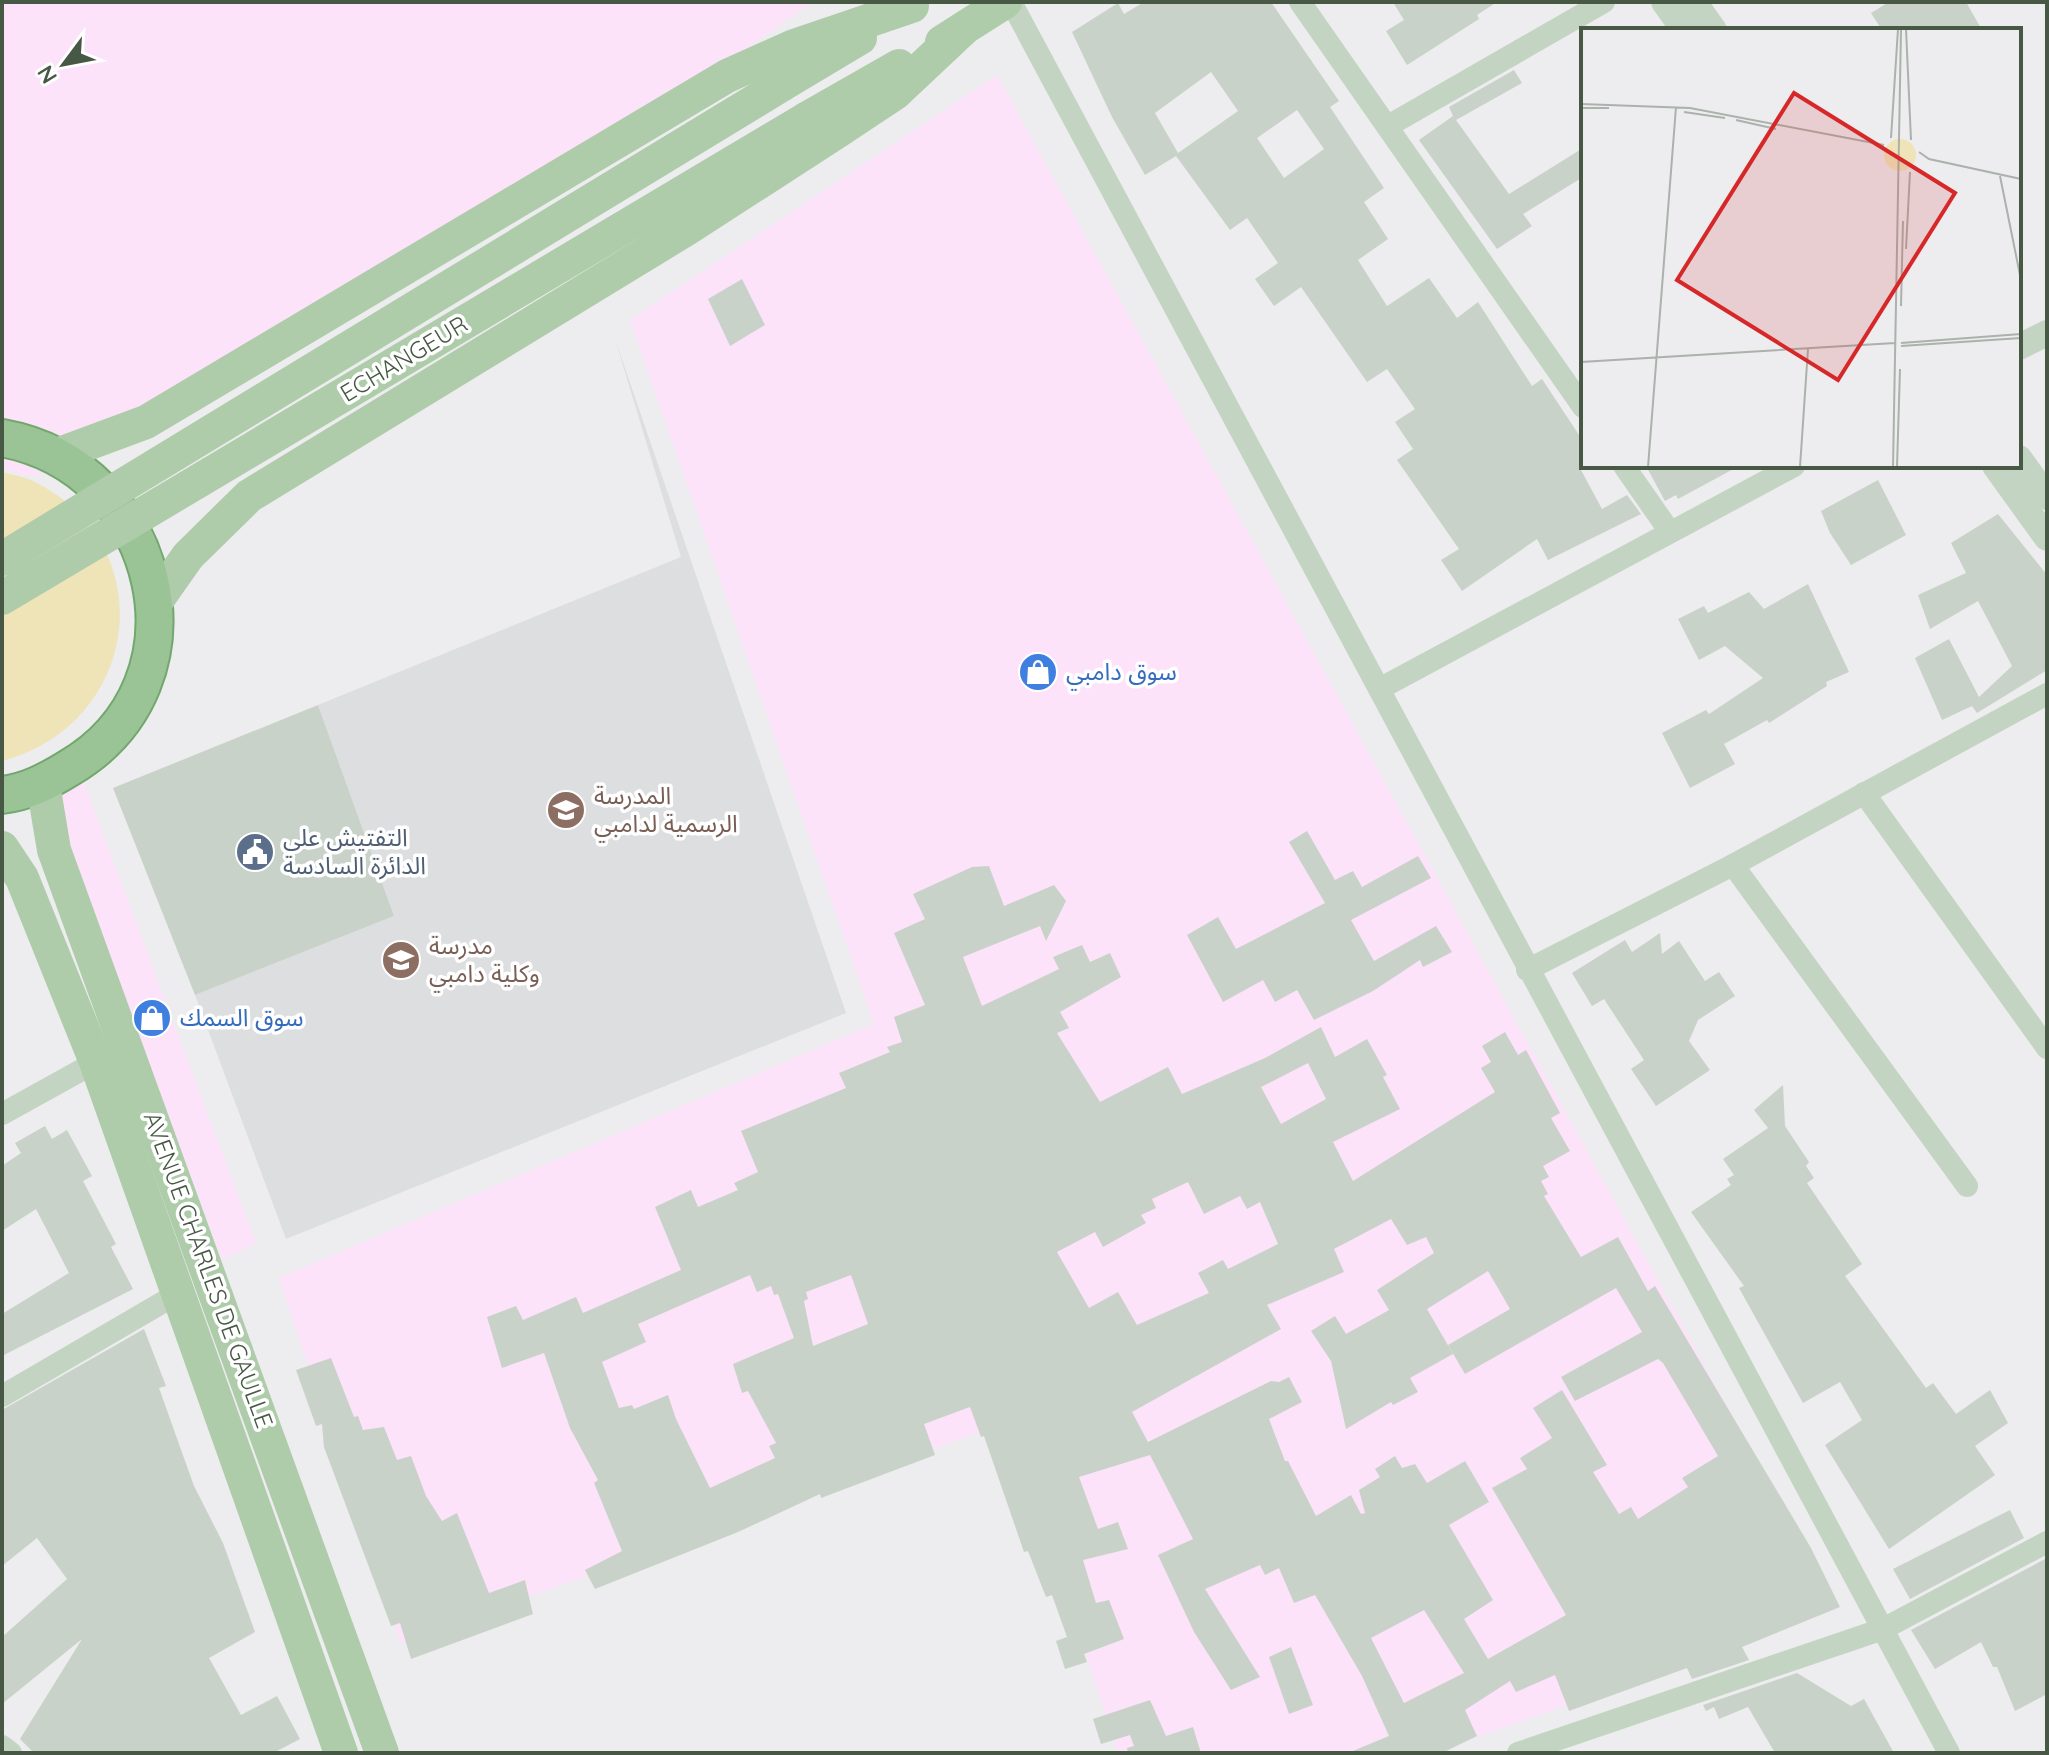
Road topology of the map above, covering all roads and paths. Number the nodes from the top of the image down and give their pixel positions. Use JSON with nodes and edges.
{"nodes":[{"id":1,"x":1008,"y":2,"type":"edge"},
{"id":2,"x":1300,"y":2,"type":"edge"},
{"id":3,"x":1604,"y":2,"type":"edge"},
{"id":4,"x":1664,"y":2,"type":"edge"},
{"id":5,"x":1694,"y":2,"type":"edge"},
{"id":6,"x":915,"y":4,"type":"edge"},
{"id":7,"x":1683,"y":28,"type":"edge"},
{"id":8,"x":1713,"y":28,"type":"edge"},
{"id":9,"x":962,"y":30,"type":"junction"},
{"id":10,"x":1388,"y":126,"type":"junction"},
{"id":11,"x":2047,"y":333,"type":"edge"},
{"id":12,"x":2021,"y":346,"type":"edge"},
{"id":13,"x":1581,"y":404,"type":"edge"},
{"id":14,"x":2,"y":438,"type":"edge"},
{"id":15,"x":57,"y":455,"type":"junction"},
{"id":16,"x":2021,"y":461,"type":"edge"},
{"id":17,"x":1625,"y":468,"type":"edge"},
{"id":18,"x":1790,"y":468,"type":"edge"},
{"id":19,"x":1996,"y":468,"type":"edge"},
{"id":20,"x":2047,"y":497,"type":"edge"},
{"id":21,"x":1670,"y":532,"type":"junction"},
{"id":22,"x":2047,"y":538,"type":"edge"},
{"id":23,"x":2,"y":559,"type":"edge"},
{"id":24,"x":2,"y":598,"type":"edge"},
{"id":25,"x":155,"y":603,"type":"junction"},
{"id":26,"x":1381,"y":688,"type":"junction"},
{"id":27,"x":2047,"y":694,"type":"edge"},
{"id":28,"x":43,"y":784,"type":"junction"},
{"id":29,"x":1864,"y":793,"type":"junction"},
{"id":30,"x":2,"y":795,"type":"edge"},
{"id":31,"x":2,"y":848,"type":"edge"},
{"id":32,"x":1733,"y":865,"type":"junction"},
{"id":33,"x":1527,"y":970,"type":"junction"},
{"id":34,"x":2047,"y":1048,"type":"edge"},
{"id":35,"x":96,"y":1062,"type":"junction"},
{"id":36,"x":2,"y":1114,"type":"edge"},
{"id":37,"x":155,"y":1126,"type":"junction"},
{"id":38,"x":123,"y":1140,"type":"junction"},
{"id":39,"x":1967,"y":1186,"type":"dead end"},
{"id":40,"x":177,"y":1294,"type":"junction"},
{"id":41,"x":2,"y":1396,"type":"edge"},
{"id":42,"x":2047,"y":1542,"type":"edge"},
{"id":43,"x":317,"y":1570,"type":"junction"},
{"id":44,"x":281,"y":1582,"type":"junction"},
{"id":45,"x":1883,"y":1629,"type":"junction"},
{"id":46,"x":2,"y":1746,"type":"edge"},
{"id":47,"x":11,"y":1753,"type":"edge"},
{"id":48,"x":341,"y":1753,"type":"edge"},
{"id":49,"x":382,"y":1753,"type":"edge"},
{"id":50,"x":1518,"y":1753,"type":"edge"},
{"id":51,"x":1949,"y":1753,"type":"edge"}],
"edges":[{"from":1,"to":9,"type":"main road"},
{"from":1,"to":26,"type":"street"},
{"from":2,"to":10,"type":"street"},
{"from":3,"to":10,"type":"street"},
{"from":4,"to":7,"type":"street"},
{"from":5,"to":8,"type":"street"},
{"from":6,"to":15,"type":"main road"},
{"from":6,"to":23,"type":"main road","bridge":true},
{"from":9,"to":24,"type":"main road","name":"ECHANGEUR","bridge":true},
{"from":9,"to":25,"type":"main road"},
{"from":10,"to":13,"type":"street"},
{"from":11,"to":12,"type":"street"},
{"from":14,"to":15,"type":"highway"},
{"from":15,"to":25,"type":"highway"},
{"from":16,"to":20,"type":"street"},
{"from":17,"to":21,"type":"street"},
{"from":18,"to":21,"type":"street"},
{"from":19,"to":22,"type":"street"},
{"from":21,"to":26,"type":"street"},
{"from":25,"to":28,"type":"highway"},
{"from":26,"to":33,"type":"street"},
{"from":27,"to":29,"type":"street"},
{"from":28,"to":30,"type":"highway"},
{"from":28,"to":37,"type":"main road","name":"AVENUE CHARLES DE GAULLE"},
{"from":29,"to":32,"type":"street"},
{"from":29,"to":34,"type":"street"},
{"from":31,"to":35,"type":"main road","name":"AVENUE CHARLES DE GAULLE"},
{"from":32,"to":33,"type":"street"},
{"from":32,"to":39,"type":"street"},
{"from":33,"to":45,"type":"street"},
{"from":35,"to":36,"type":"street"},
{"from":35,"to":38,"type":"main road","name":"AVENUE CHARLES DE GAULLE"},
{"from":37,"to":38,"type":"main road"},
{"from":37,"to":43,"type":"main road","name":"AVENUE CHARLES DE GAULLE"},
{"from":38,"to":40,"type":"main road","name":"AVENUE CHARLES DE GAULLE"},
{"from":40,"to":41,"type":"street"},
{"from":40,"to":44,"type":"main road","name":"AVENUE CHARLES DE GAULLE"},
{"from":42,"to":45,"type":"street"},
{"from":43,"to":44,"type":"main road"},
{"from":43,"to":49,"type":"main road","name":"AVENUE CHARLES DE GAULLE"},
{"from":44,"to":48,"type":"main road","name":"AVENUE CHARLES DE GAULLE"},
{"from":45,"to":50,"type":"street"},
{"from":45,"to":51,"type":"street"},
{"from":46,"to":47,"type":"street"}]}
